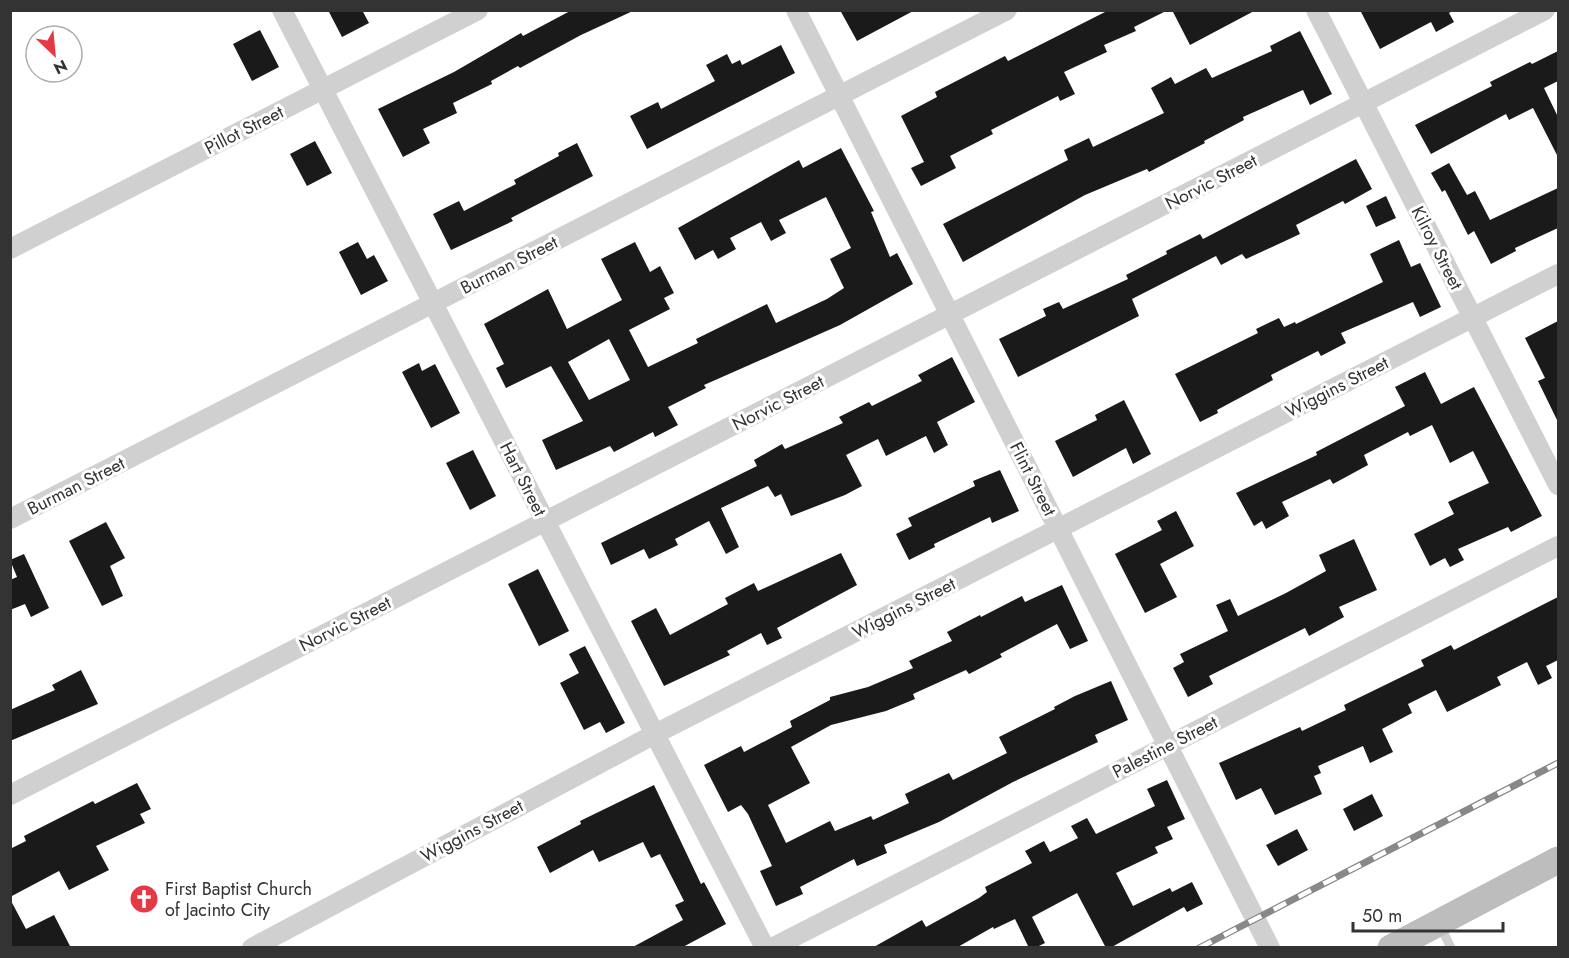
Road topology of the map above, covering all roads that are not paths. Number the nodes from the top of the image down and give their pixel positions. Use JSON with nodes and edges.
{"nodes":[{"id":1,"x":282,"y":10,"type":"edge"},
{"id":2,"x":478,"y":10,"type":"edge"},
{"id":3,"x":796,"y":10,"type":"edge"},
{"id":4,"x":1007,"y":10,"type":"edge"},
{"id":5,"x":1316,"y":10,"type":"edge"},
{"id":6,"x":1545,"y":10,"type":"edge"},
{"id":7,"x":323,"y":90,"type":"junction"},
{"id":8,"x":839,"y":96,"type":"junction"},
{"id":9,"x":1364,"y":104,"type":"junction"},
{"id":10,"x":10,"y":249,"type":"edge"},
{"id":11,"x":1558,"y":274,"type":"edge"},
{"id":12,"x":433,"y":303,"type":"junction"},
{"id":13,"x":950,"y":315,"type":"junction"},
{"id":14,"x":1473,"y":318,"type":"junction"},
{"id":15,"x":1558,"y":485,"type":"edge"},
{"id":16,"x":10,"y":519,"type":"edge"},
{"id":17,"x":545,"y":522,"type":"junction"},
{"id":18,"x":1058,"y":529,"type":"junction"},
{"id":19,"x":1558,"y":546,"type":"edge"},
{"id":20,"x":655,"y":734,"type":"junction"},
{"id":21,"x":1168,"y":746,"type":"junction"},
{"id":22,"x":10,"y":795,"type":"edge"},
{"id":23,"x":1558,"y":860,"type":"edge"},
{"id":24,"x":1439,"y":922,"type":"junction"},
{"id":25,"x":252,"y":948,"type":"edge"},
{"id":26,"x":765,"y":948,"type":"edge"},
{"id":27,"x":772,"y":948,"type":"edge"},
{"id":28,"x":1270,"y":948,"type":"edge"},
{"id":29,"x":1391,"y":948,"type":"edge"},
{"id":30,"x":1451,"y":948,"type":"edge"}],
"edges":[{"from":1,"to":7,"type":"street","name":"Hart Street"},
{"from":2,"to":7,"type":"street","name":"Pillot Street"},
{"from":3,"to":8,"type":"street","name":"Flint Street"},
{"from":4,"to":8,"type":"street","name":"Burman Street"},
{"from":5,"to":9,"type":"street","name":"Kilroy Street"},
{"from":6,"to":9,"type":"street","name":"Norvic Street"},
{"from":7,"to":10,"type":"street","name":"Pillot Street"},
{"from":7,"to":12,"type":"street","name":"Hart Street"},
{"from":8,"to":12,"type":"street","name":"Burman Street"},
{"from":8,"to":13,"type":"street","name":"Flint Street"},
{"from":9,"to":13,"type":"street","name":"Norvic Street"},
{"from":9,"to":14,"type":"street","name":"Kilroy Street"},
{"from":11,"to":14,"type":"street","name":"Wiggins Street"},
{"from":12,"to":16,"type":"street","name":"Burman Street"},
{"from":12,"to":17,"type":"street","name":"Hart Street"},
{"from":13,"to":17,"type":"street","name":"Norvic Street"},
{"from":13,"to":18,"type":"street","name":"Flint Street"},
{"from":14,"to":15,"type":"street","name":"Kilroy Street"},
{"from":14,"to":18,"type":"street","name":"Wiggins Street"},
{"from":17,"to":20,"type":"street","name":"Hart Street"},
{"from":17,"to":22,"type":"street","name":"Norvic Street"},
{"from":18,"to":20,"type":"street","name":"Wiggins Street"},
{"from":18,"to":21,"type":"street","name":"Flint Street"},
{"from":19,"to":21,"type":"street","name":"Palestine Street"},
{"from":20,"to":25,"type":"street","name":"Wiggins Street"},
{"from":20,"to":26,"type":"street","name":"Hart Street"},
{"from":21,"to":27,"type":"street","name":"Palestine Street"},
{"from":21,"to":28,"type":"street","name":"Flint Street"},
{"from":23,"to":24,"type":"main road"},
{"from":24,"to":29,"type":"main road"},
{"from":24,"to":30,"type":"lane"}]}
